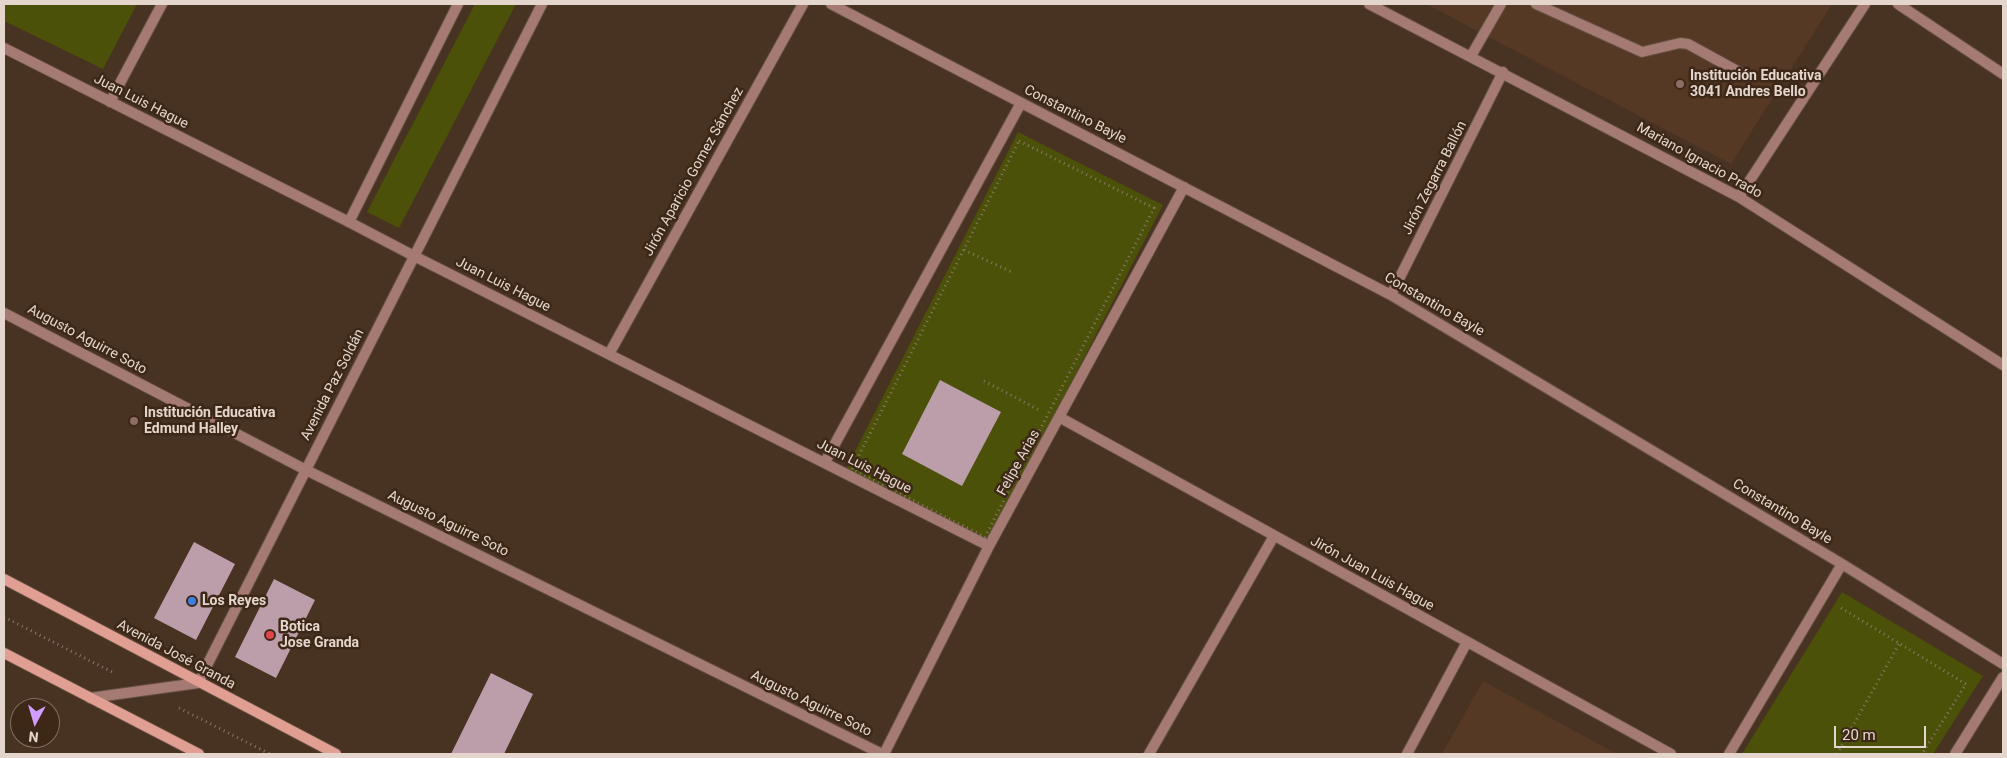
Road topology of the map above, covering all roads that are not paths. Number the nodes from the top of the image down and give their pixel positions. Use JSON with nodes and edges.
{"nodes":[{"id":1,"x":162,"y":4,"type":"edge"},
{"id":2,"x":458,"y":4,"type":"edge"},
{"id":3,"x":542,"y":4,"type":"edge"},
{"id":4,"x":803,"y":4,"type":"edge"},
{"id":5,"x":831,"y":4,"type":"edge"},
{"id":6,"x":1369,"y":4,"type":"edge"},
{"id":7,"x":1501,"y":4,"type":"edge"},
{"id":8,"x":1536,"y":4,"type":"edge"},
{"id":9,"x":1865,"y":4,"type":"edge"},
{"id":10,"x":1898,"y":4,"type":"edge"},
{"id":11,"x":4,"y":48,"type":"edge"},
{"id":12,"x":1471,"y":56,"type":"junction"},
{"id":13,"x":1503,"y":72,"type":"junction"},
{"id":14,"x":1739,"y":72,"type":"dead end"},
{"id":15,"x":2003,"y":74,"type":"edge"},
{"id":16,"x":110,"y":102,"type":"junction"},
{"id":17,"x":1021,"y":103,"type":"junction"},
{"id":18,"x":1184,"y":187,"type":"junction"},
{"id":19,"x":1739,"y":197,"type":"junction"},
{"id":20,"x":349,"y":222,"type":"junction"},
{"id":21,"x":414,"y":256,"type":"junction"},
{"id":22,"x":1391,"y":295,"type":"junction"},
{"id":23,"x":4,"y":312,"type":"edge"},
{"id":24,"x":609,"y":354,"type":"junction"},
{"id":25,"x":2003,"y":365,"type":"edge"},
{"id":26,"x":1054,"y":416,"type":"junction"},
{"id":27,"x":825,"y":462,"type":"junction"},
{"id":28,"x":306,"y":470,"type":"junction"},
{"id":29,"x":1274,"y":536,"type":"junction"},
{"id":30,"x":989,"y":546,"type":"junction"},
{"id":31,"x":1842,"y":564,"type":"junction"},
{"id":32,"x":4,"y":579,"type":"edge"},
{"id":33,"x":1467,"y":642,"type":"junction"},
{"id":34,"x":4,"y":653,"type":"edge"},
{"id":35,"x":2003,"y":664,"type":"edge"},
{"id":36,"x":2003,"y":677,"type":"edge"},
{"id":37,"x":198,"y":683,"type":"junction"},
{"id":38,"x":90,"y":698,"type":"junction"},
{"id":39,"x":199,"y":754,"type":"edge"},
{"id":40,"x":336,"y":754,"type":"edge"},
{"id":41,"x":883,"y":754,"type":"edge"},
{"id":42,"x":1149,"y":754,"type":"edge"},
{"id":43,"x":1407,"y":754,"type":"edge"},
{"id":44,"x":1671,"y":754,"type":"edge"},
{"id":45,"x":1729,"y":754,"type":"edge"},
{"id":46,"x":1955,"y":754,"type":"edge"}],
"edges":[{"from":1,"to":16,"type":"street"},
{"from":2,"to":20,"type":"street"},
{"from":3,"to":21,"type":"street","name":"Avenida Paz Soldán"},
{"from":4,"to":24,"type":"street","name":"Jirón Aparicio Gomez Sánchez"},
{"from":5,"to":17,"type":"street","name":"Constantino Bayle"},
{"from":6,"to":12,"type":"street","name":"Mariano Ignacio Prado"},
{"from":7,"to":12,"type":"street"},
{"from":8,"to":14,"type":"street"},
{"from":9,"to":19,"type":"street"},
{"from":10,"to":15,"type":"street"},
{"from":11,"to":16,"type":"street","name":"Juan Luis Hague"},
{"from":12,"to":13,"type":"street","name":"Mariano Ignacio Prado"},
{"from":13,"to":19,"type":"street","name":"Mariano Ignacio Prado"},
{"from":13,"to":22,"type":"street","name":"Jirón Zegarra Ballón"},
{"from":16,"to":20,"type":"street","name":"Juan Luis Hague"},
{"from":17,"to":18,"type":"street","name":"Constantino Bayle"},
{"from":17,"to":27,"type":"street"},
{"from":18,"to":22,"type":"street","name":"Constantino Bayle"},
{"from":18,"to":26,"type":"street","name":"Felipe Arias"},
{"from":19,"to":25,"type":"street","name":"Mariano Ignacio Prado"},
{"from":20,"to":21,"type":"street","name":"Juan Luis Hague"},
{"from":21,"to":24,"type":"street","name":"Juan Luis Hague"},
{"from":21,"to":28,"type":"street","name":"Avenida Paz Soldán"},
{"from":22,"to":31,"type":"street","name":"Constantino Bayle"},
{"from":23,"to":28,"type":"street","name":"Augusto Aguirre Soto"},
{"from":24,"to":27,"type":"street","name":"Juan Luis Hague"},
{"from":26,"to":29,"type":"street","name":"Jirón Juan Luis Hague"},
{"from":26,"to":30,"type":"street","name":"Felipe Arias"},
{"from":27,"to":30,"type":"street","name":"Juan Luis Hague"},
{"from":28,"to":37,"type":"street","name":"Avenida Paz Soldán"},
{"from":28,"to":41,"type":"street","name":"Augusto Aguirre Soto"},
{"from":29,"to":33,"type":"street","name":"Jirón Juan Luis Hague"},
{"from":29,"to":42,"type":"street"},
{"from":30,"to":41,"type":"street","name":"Felipe Arias"},
{"from":31,"to":35,"type":"street","name":"Constantino Bayle"},
{"from":31,"to":45,"type":"street"},
{"from":32,"to":37,"type":"main road","name":"Avenida José Granda"},
{"from":33,"to":43,"type":"street"},
{"from":33,"to":44,"type":"street","name":"Jirón Juan Luis Hague"},
{"from":34,"to":38,"type":"main road"},
{"from":36,"to":46,"type":"street"},
{"from":37,"to":38,"type":"street"},
{"from":37,"to":40,"type":"main road","name":"Avenida José Granda"},
{"from":38,"to":39,"type":"main road"}]}
